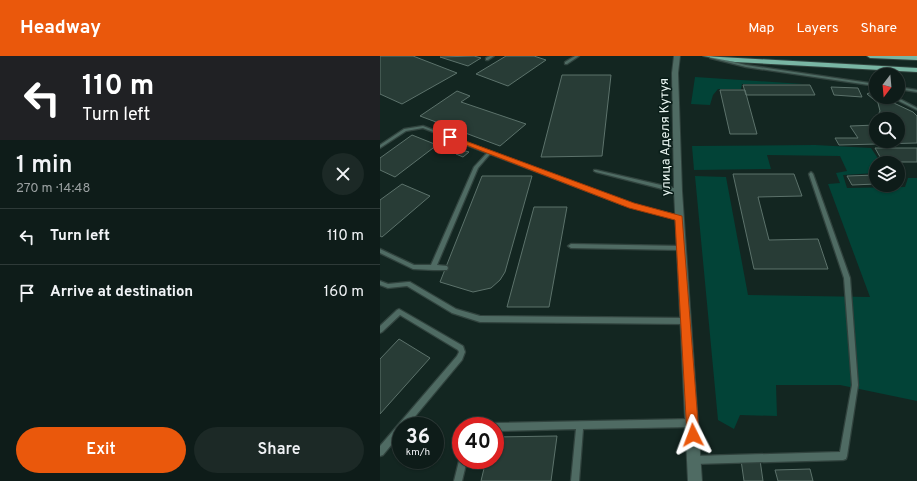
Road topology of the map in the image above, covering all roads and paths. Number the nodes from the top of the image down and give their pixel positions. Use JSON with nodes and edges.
{"nodes":[{"id":1,"x":492,"y":56,"type":"edge"},
{"id":2,"x":577,"y":56,"type":"edge"},
{"id":3,"x":677,"y":56,"type":"edge"},
{"id":4,"x":706,"y":56,"type":"edge"},
{"id":5,"x":709,"y":56,"type":"edge"},
{"id":6,"x":870,"y":56,"type":"edge"},
{"id":7,"x":917,"y":58,"type":"edge"},
{"id":8,"x":487,"y":59,"type":"dead end"},
{"id":9,"x":566,"y":63,"type":"dead end"},
{"id":10,"x":917,"y":70,"type":"edge"},
{"id":11,"x":825,"y":79,"type":"junction"},
{"id":12,"x":869,"y":84,"type":"edge"},
{"id":13,"x":827,"y":85,"type":"dead end"},
{"id":14,"x":905,"y":89,"type":"edge"},
{"id":15,"x":917,"y":91,"type":"edge"},
{"id":16,"x":905,"y":102,"type":"edge"},
{"id":17,"x":917,"y":108,"type":"edge"},
{"id":18,"x":380,"y":147,"type":"edge"},
{"id":19,"x":490,"y":152,"type":"junction"},
{"id":20,"x":596,"y":171,"type":"dead end"},
{"id":21,"x":811,"y":174,"type":"dead end"},
{"id":22,"x":678,"y":191,"type":"junction"},
{"id":23,"x":679,"y":218,"type":"junction"},
{"id":24,"x":571,"y":246,"type":"dead end"},
{"id":25,"x":681,"y":248,"type":"junction"},
{"id":26,"x":380,"y":251,"type":"edge"},
{"id":27,"x":433,"y":268,"type":"junction"},
{"id":28,"x":445,"y":268,"type":"dead end"},
{"id":29,"x":380,"y":283,"type":"edge"},
{"id":30,"x":686,"y":321,"type":"junction"},
{"id":31,"x":380,"y":329,"type":"edge"},
{"id":32,"x":410,"y":417,"type":"edge"},
{"id":33,"x":692,"y":423,"type":"junction"},
{"id":34,"x":580,"y":425,"type":"junction"},
{"id":35,"x":504,"y":426,"type":"edge"},
{"id":36,"x":392,"y":438,"type":"edge"},
{"id":37,"x":380,"y":452,"type":"edge"},
{"id":38,"x":694,"y":460,"type":"junction"},
{"id":39,"x":461,"y":469,"type":"edge"},
{"id":40,"x":458,"y":481,"type":"edge"},
{"id":41,"x":575,"y":481,"type":"edge"},
{"id":42,"x":695,"y":481,"type":"edge"}],
"edges":[{"from":1,"to":8,"type":"lane"},
{"from":2,"to":9,"type":"lane"},
{"from":3,"to":22,"type":"street","name":"улица Аделя Кутуя"},
{"from":4,"to":5,"type":"main road"},
{"from":5,"to":10,"type":"main road"},
{"from":5,"to":11,"type":"lane"},
{"from":6,"to":7,"type":"main road"},
{"from":11,"to":12,"type":"lane"},
{"from":11,"to":13,"type":"lane"},
{"from":14,"to":15,"type":"lane"},
{"from":16,"to":17,"type":"lane"},
{"from":18,"to":19,"type":"lane"},
{"from":19,"to":23,"type":"lane"},
{"from":19,"to":27,"type":"lane"},
{"from":20,"to":22,"type":"lane"},
{"from":21,"to":38,"type":"lane"},
{"from":22,"to":23,"type":"street","name":"улица Аделя Кутуя"},
{"from":23,"to":25,"type":"street","name":"улица Аделя Кутуя"},
{"from":24,"to":25,"type":"lane"},
{"from":25,"to":30,"type":"street","name":"улица Аделя Кутуя"},
{"from":26,"to":27,"type":"lane"},
{"from":27,"to":28,"type":"lane"},
{"from":29,"to":30,"type":"lane"},
{"from":30,"to":33,"type":"street","name":"улица Аделя Кутуя"},
{"from":31,"to":32,"type":"lane"},
{"from":33,"to":34,"type":"lane"},
{"from":33,"to":38,"type":"street","name":"улица Аделя Кутуя"},
{"from":34,"to":35,"type":"lane"},
{"from":34,"to":41,"type":"lane"},
{"from":36,"to":37,"type":"lane"},
{"from":38,"to":42,"type":"street","name":"улица Аделя Кутуя"},
{"from":39,"to":40,"type":"lane"}]}
